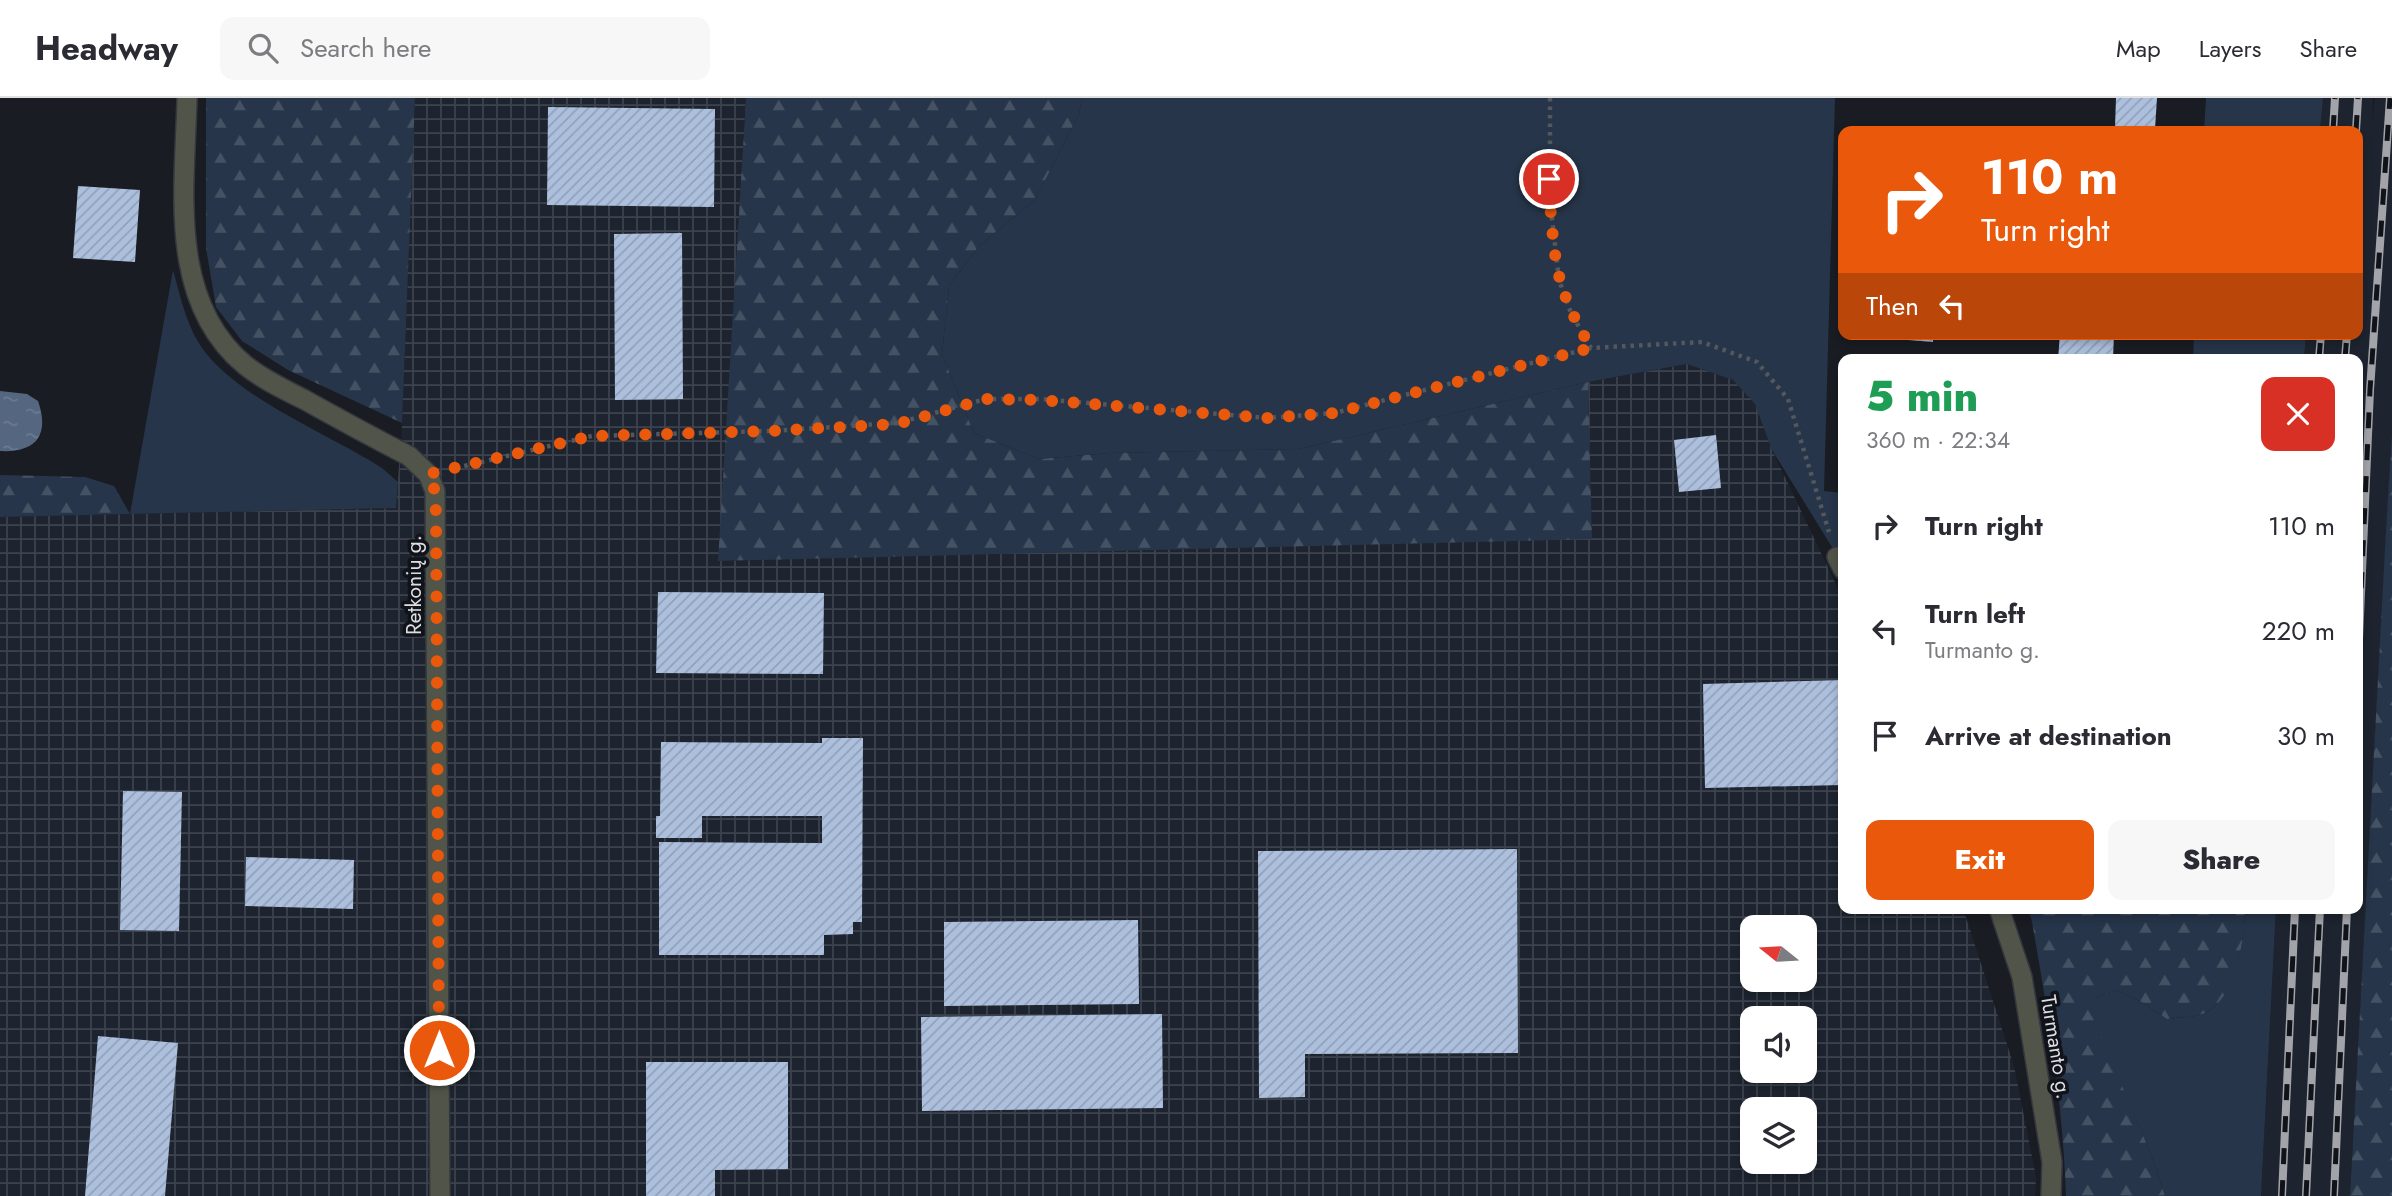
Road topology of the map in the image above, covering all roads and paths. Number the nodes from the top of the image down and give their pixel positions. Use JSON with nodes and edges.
{"nodes":[{"id":1,"x":187,"y":98,"type":"edge"},
{"id":2,"x":1550,"y":98,"type":"edge"},
{"id":3,"x":1591,"y":348,"type":"junction"},
{"id":4,"x":428,"y":474,"type":"junction"},
{"id":5,"x":1838,"y":557,"type":"edge"},
{"id":6,"x":2000,"y":914,"type":"edge"},
{"id":7,"x":440,"y":1196,"type":"edge"},
{"id":8,"x":2051,"y":1196,"type":"edge"}],
"edges":[{"from":1,"to":4,"type":"street"},
{"from":2,"to":3,"type":"path"},
{"from":3,"to":4,"type":"path"},
{"from":3,"to":5,"type":"path"},
{"from":4,"to":7,"type":"street","name":"Retkonių g."},
{"from":6,"to":8,"type":"street","name":"Turmanto g."}]}
